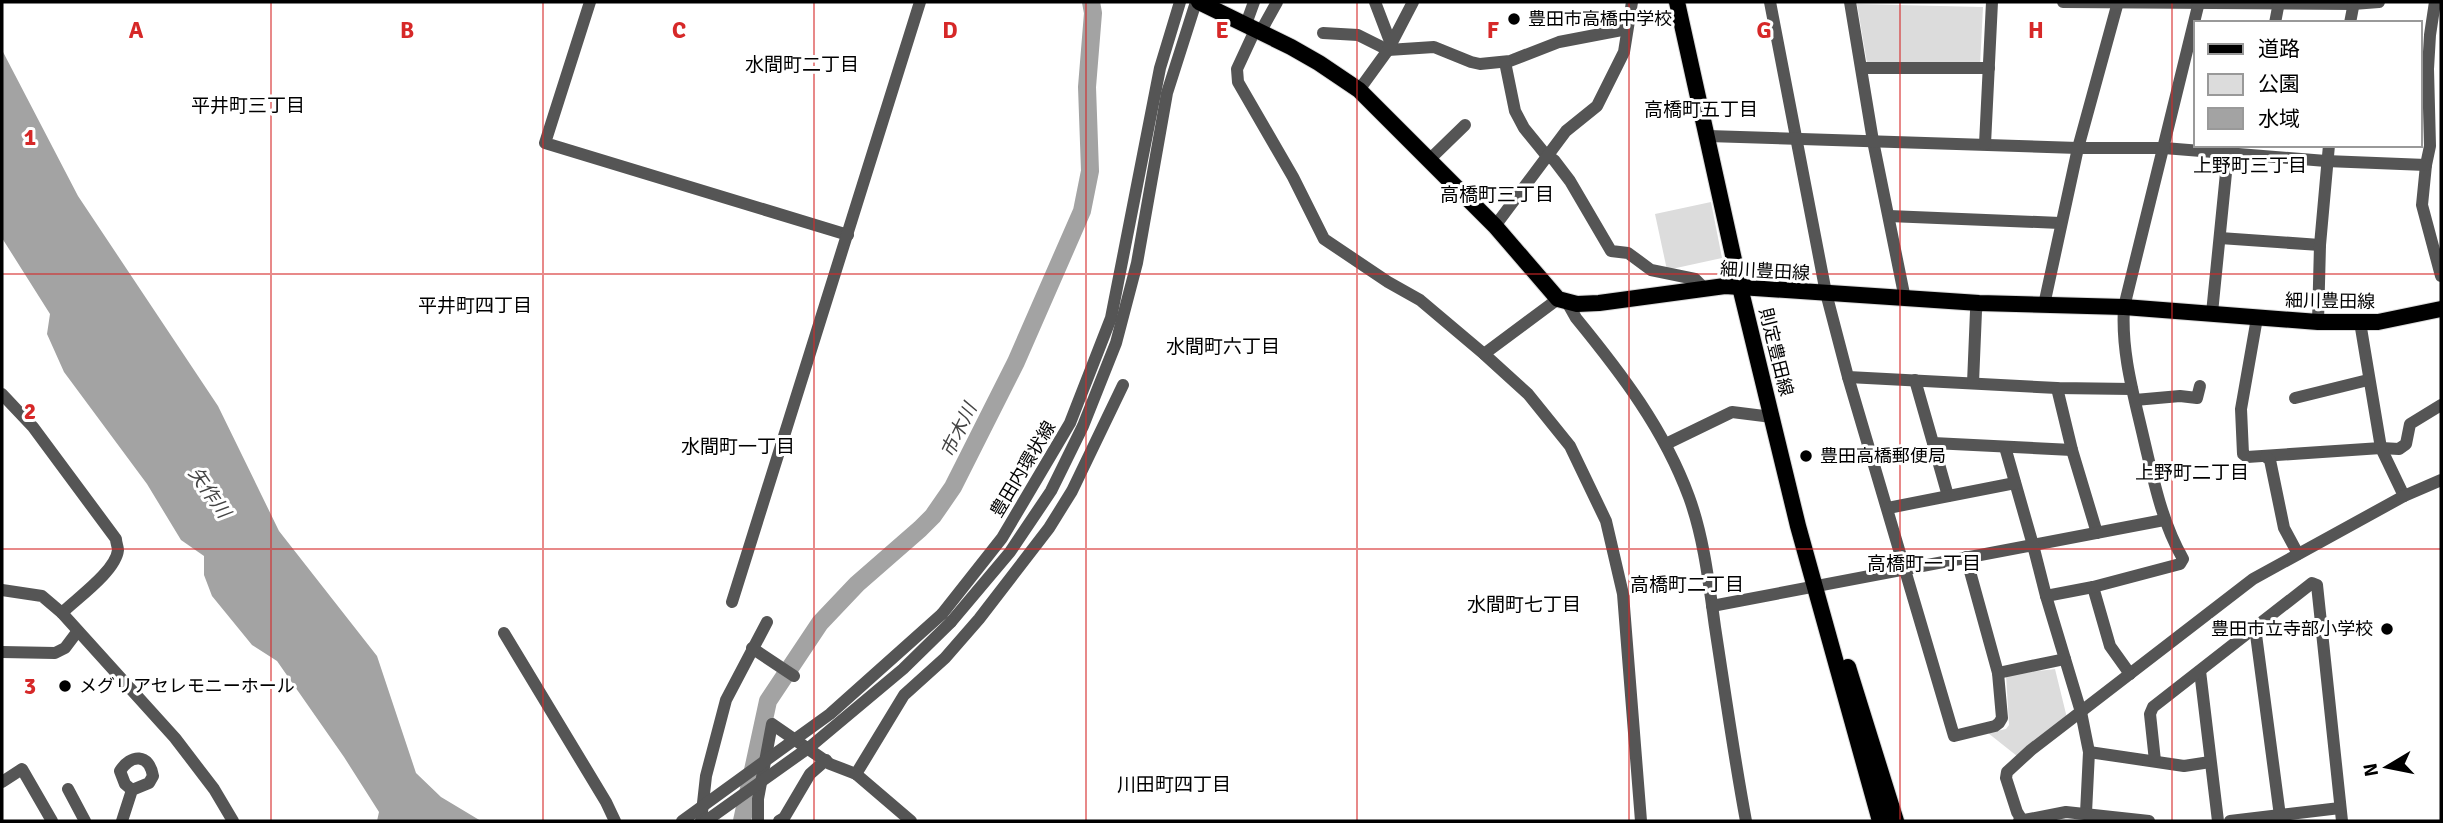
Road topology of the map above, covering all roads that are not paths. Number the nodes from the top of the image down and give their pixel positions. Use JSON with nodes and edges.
{"nodes":[{"id":1,"x":590,"y":2,"type":"edge"},
{"id":2,"x":920,"y":2,"type":"edge"},
{"id":3,"x":1180,"y":2,"type":"edge"},
{"id":4,"x":1198,"y":2,"type":"edge"},
{"id":5,"x":1254,"y":2,"type":"edge"},
{"id":6,"x":1277,"y":2,"type":"edge"},
{"id":7,"x":1375,"y":2,"type":"edge"},
{"id":8,"x":1413,"y":2,"type":"edge"},
{"id":9,"x":1632,"y":2,"type":"edge"},
{"id":10,"x":1677,"y":2,"type":"edge"},
{"id":11,"x":1770,"y":2,"type":"edge"},
{"id":12,"x":1850,"y":2,"type":"edge"},
{"id":13,"x":1992,"y":2,"type":"edge"},
{"id":14,"x":2063,"y":2,"type":"edge"},
{"id":15,"x":2118,"y":2,"type":"edge"},
{"id":16,"x":2199,"y":2,"type":"edge"},
{"id":17,"x":2379,"y":2,"type":"edge"},
{"id":18,"x":2435,"y":2,"type":"edge"},
{"id":19,"x":2279,"y":3,"type":"edge"},
{"id":20,"x":2354,"y":3,"type":"edge"},
{"id":21,"x":2194,"y":21,"type":"edge"},
{"id":22,"x":2274,"y":21,"type":"edge"},
{"id":23,"x":2350,"y":21,"type":"edge"},
{"id":24,"x":2194,"y":23,"type":"edge"},
{"id":25,"x":1254,"y":28,"type":"junction"},
{"id":26,"x":1626,"y":29,"type":"junction"},
{"id":27,"x":1323,"y":33,"type":"dead end"},
{"id":28,"x":1389,"y":47,"type":"junction"},
{"id":29,"x":1505,"y":62,"type":"junction"},
{"id":30,"x":1862,"y":68,"type":"junction"},
{"id":31,"x":1989,"y":68,"type":"junction"},
{"id":32,"x":1359,"y":90,"type":"junction"},
{"id":33,"x":1465,"y":125,"type":"dead end"},
{"id":34,"x":1708,"y":136,"type":"junction"},
{"id":35,"x":1795,"y":139,"type":"junction"},
{"id":36,"x":1874,"y":141,"type":"junction"},
{"id":37,"x":1985,"y":144,"type":"junction"},
{"id":38,"x":2329,"y":147,"type":"edge"},
{"id":39,"x":2078,"y":148,"type":"junction"},
{"id":40,"x":2164,"y":148,"type":"junction"},
{"id":41,"x":2247,"y":150,"type":"edge"},
{"id":42,"x":2228,"y":153,"type":"junction"},
{"id":43,"x":1546,"y":155,"type":"junction"},
{"id":44,"x":1430,"y":159,"type":"junction"},
{"id":45,"x":2326,"y":161,"type":"junction"},
{"id":46,"x":2426,"y":165,"type":"junction"},
{"id":47,"x":1889,"y":216,"type":"junction"},
{"id":48,"x":2060,"y":223,"type":"junction"},
{"id":49,"x":1495,"y":226,"type":"junction"},
{"id":50,"x":848,"y":235,"type":"junction"},
{"id":51,"x":2220,"y":238,"type":"junction"},
{"id":52,"x":2320,"y":245,"type":"junction"},
{"id":53,"x":2439,"y":262,"type":"edge"},
{"id":54,"x":2441,"y":276,"type":"edge"},
{"id":55,"x":1740,"y":287,"type":"junction"},
{"id":56,"x":1704,"y":288,"type":"junction"},
{"id":57,"x":1826,"y":293,"type":"junction"},
{"id":58,"x":1905,"y":299,"type":"junction"},
{"id":59,"x":1563,"y":300,"type":"junction"},
{"id":60,"x":1979,"y":303,"type":"junction"},
{"id":61,"x":2044,"y":305,"type":"junction"},
{"id":62,"x":2124,"y":307,"type":"junction"},
{"id":63,"x":2441,"y":309,"type":"edge"},
{"id":64,"x":2212,"y":313,"type":"junction"},
{"id":65,"x":2257,"y":317,"type":"junction"},
{"id":66,"x":2318,"y":322,"type":"junction"},
{"id":67,"x":2360,"y":322,"type":"junction"},
{"id":68,"x":1484,"y":354,"type":"junction"},
{"id":69,"x":1848,"y":377,"type":"junction"},
{"id":70,"x":1915,"y":380,"type":"junction"},
{"id":71,"x":2368,"y":380,"type":"junction"},
{"id":72,"x":1973,"y":383,"type":"junction"},
{"id":73,"x":1123,"y":385,"type":"dead end"},
{"id":74,"x":2200,"y":386,"type":"dead end"},
{"id":75,"x":2057,"y":388,"type":"junction"},
{"id":76,"x":2,"y":394,"type":"edge"},
{"id":77,"x":2133,"y":395,"type":"junction"},
{"id":78,"x":2295,"y":398,"type":"dead end"},
{"id":79,"x":2441,"y":405,"type":"edge"},
{"id":80,"x":1772,"y":417,"type":"junction"},
{"id":81,"x":1933,"y":443,"type":"junction"},
{"id":82,"x":1666,"y":444,"type":"junction"},
{"id":83,"x":2006,"y":447,"type":"junction"},
{"id":84,"x":2381,"y":448,"type":"junction"},
{"id":85,"x":2072,"y":450,"type":"junction"},
{"id":86,"x":2266,"y":457,"type":"junction"},
{"id":87,"x":2441,"y":480,"type":"edge"},
{"id":88,"x":2015,"y":484,"type":"junction"},
{"id":89,"x":1948,"y":496,"type":"junction"},
{"id":90,"x":2404,"y":496,"type":"junction"},
{"id":91,"x":1888,"y":509,"type":"junction"},
{"id":92,"x":2164,"y":520,"type":"junction"},
{"id":93,"x":2096,"y":533,"type":"junction"},
{"id":94,"x":2033,"y":545,"type":"junction"},
{"id":95,"x":2298,"y":554,"type":"junction"},
{"id":96,"x":1966,"y":557,"type":"junction"},
{"id":97,"x":1905,"y":569,"type":"junction"},
{"id":98,"x":1815,"y":587,"type":"junction"},
{"id":99,"x":2093,"y":587,"type":"junction"},
{"id":100,"x":2,"y":590,"type":"edge"},
{"id":101,"x":2046,"y":596,"type":"junction"},
{"id":102,"x":732,"y":602,"type":"dead end"},
{"id":103,"x":1712,"y":606,"type":"junction"},
{"id":104,"x":62,"y":613,"type":"junction"},
{"id":105,"x":946,"y":618,"type":"junction"},
{"id":106,"x":767,"y":622,"type":"dead end"},
{"id":107,"x":2255,"y":627,"type":"junction"},
{"id":108,"x":77,"y":632,"type":"junction"},
{"id":109,"x":504,"y":633,"type":"dead end"},
{"id":110,"x":752,"y":648,"type":"junction"},
{"id":111,"x":2,"y":652,"type":"edge"},
{"id":112,"x":2065,"y":659,"type":"junction"},
{"id":113,"x":2200,"y":671,"type":"junction"},
{"id":114,"x":1998,"y":673,"type":"junction"},
{"id":115,"x":2130,"y":674,"type":"junction"},
{"id":116,"x":794,"y":677,"type":"dead end"},
{"id":117,"x":2081,"y":712,"type":"junction"},
{"id":118,"x":2089,"y":752,"type":"junction"},
{"id":119,"x":826,"y":760,"type":"junction"},
{"id":120,"x":2155,"y":761,"type":"junction"},
{"id":121,"x":2210,"y":762,"type":"junction"},
{"id":122,"x":856,"y":774,"type":"junction"},
{"id":123,"x":2,"y":782,"type":"edge"},
{"id":124,"x":68,"y":789,"type":"dead end"},
{"id":125,"x":132,"y":790,"type":"dead end"},
{"id":126,"x":2085,"y":813,"type":"junction"},
{"id":127,"x":2341,"y":815,"type":"edge"},
{"id":128,"x":2280,"y":816,"type":"junction"},
{"id":129,"x":52,"y":821,"type":"edge"},
{"id":130,"x":85,"y":821,"type":"edge"},
{"id":131,"x":122,"y":821,"type":"edge"},
{"id":132,"x":233,"y":821,"type":"edge"},
{"id":133,"x":615,"y":821,"type":"edge"},
{"id":134,"x":682,"y":821,"type":"edge"},
{"id":135,"x":704,"y":821,"type":"edge"},
{"id":136,"x":758,"y":821,"type":"edge"},
{"id":137,"x":779,"y":821,"type":"edge"},
{"id":138,"x":911,"y":821,"type":"edge"},
{"id":139,"x":1642,"y":821,"type":"edge"},
{"id":140,"x":1746,"y":821,"type":"edge"},
{"id":141,"x":1880,"y":821,"type":"edge"},
{"id":142,"x":1896,"y":821,"type":"edge"},
{"id":143,"x":2020,"y":821,"type":"edge"},
{"id":144,"x":2150,"y":821,"type":"edge"},
{"id":145,"x":2218,"y":821,"type":"edge"},
{"id":146,"x":2230,"y":821,"type":"edge"}],
"edges":[{"from":1,"to":50,"type":"street"},
{"from":2,"to":50,"type":"street"},
{"from":3,"to":105,"type":"street","name":"豊田内環状線"},
{"from":4,"to":25,"type":"main road"},
{"from":4,"to":105,"type":"street","name":"豊田内環状線"},
{"from":5,"to":25,"type":"street"},
{"from":6,"to":25,"type":"street"},
{"from":7,"to":28,"type":"street"},
{"from":8,"to":28,"type":"street"},
{"from":9,"to":26,"type":"street"},
{"from":10,"to":34,"type":"main road","name":"則定豊田線"},
{"from":11,"to":35,"type":"street"},
{"from":12,"to":30,"type":"street"},
{"from":13,"to":31,"type":"street"},
{"from":14,"to":15,"type":"street"},
{"from":15,"to":16,"type":"street"},
{"from":15,"to":39,"type":"street"},
{"from":16,"to":19,"type":"street"},
{"from":16,"to":21,"type":"street"},
{"from":17,"to":20,"type":"street"},
{"from":18,"to":46,"type":"street"},
{"from":19,"to":20,"type":"street"},
{"from":19,"to":22,"type":"street"},
{"from":20,"to":23,"type":"street"},
{"from":24,"to":40,"type":"street"},
{"from":25,"to":32,"type":"main road"},
{"from":25,"to":68,"type":"street"},
{"from":26,"to":29,"type":"street"},
{"from":26,"to":43,"type":"street"},
{"from":27,"to":28,"type":"street"},
{"from":28,"to":29,"type":"street"},
{"from":28,"to":32,"type":"street"},
{"from":29,"to":43,"type":"street"},
{"from":30,"to":31,"type":"street"},
{"from":30,"to":36,"type":"street"},
{"from":31,"to":37,"type":"street"},
{"from":32,"to":44,"type":"main road"},
{"from":33,"to":44,"type":"street"},
{"from":34,"to":35,"type":"street"},
{"from":34,"to":55,"type":"main road","name":"則定豊田線"},
{"from":35,"to":36,"type":"street"},
{"from":35,"to":57,"type":"street"},
{"from":36,"to":37,"type":"street"},
{"from":36,"to":47,"type":"street"},
{"from":37,"to":39,"type":"street"},
{"from":38,"to":45,"type":"street"},
{"from":39,"to":40,"type":"street"},
{"from":39,"to":48,"type":"street"},
{"from":40,"to":42,"type":"street"},
{"from":40,"to":62,"type":"street"},
{"from":41,"to":42,"type":"street"},
{"from":41,"to":45,"type":"street"},
{"from":42,"to":51,"type":"street"},
{"from":43,"to":49,"type":"street"},
{"from":43,"to":56,"type":"street"},
{"from":44,"to":49,"type":"main road"},
{"from":45,"to":46,"type":"street"},
{"from":45,"to":52,"type":"street"},
{"from":46,"to":53,"type":"street"},
{"from":47,"to":48,"type":"street"},
{"from":47,"to":58,"type":"street"},
{"from":48,"to":61,"type":"street"},
{"from":49,"to":59,"type":"main road"},
{"from":50,"to":102,"type":"street"},
{"from":51,"to":52,"type":"street"},
{"from":51,"to":64,"type":"street"},
{"from":52,"to":66,"type":"street"},
{"from":53,"to":54,"type":"street"},
{"from":55,"to":56,"type":"main road","name":"細川豊田線"},
{"from":55,"to":57,"type":"main road","name":"細川豊田線"},
{"from":55,"to":80,"type":"main road","name":"則定豊田線"},
{"from":56,"to":59,"type":"main road","name":"細川豊田線"},
{"from":57,"to":58,"type":"main road","name":"細川豊田線"},
{"from":57,"to":69,"type":"street"},
{"from":58,"to":60,"type":"main road","name":"細川豊田線"},
{"from":59,"to":68,"type":"street"},
{"from":59,"to":82,"type":"street"},
{"from":60,"to":61,"type":"main road","name":"細川豊田線"},
{"from":60,"to":72,"type":"street"},
{"from":61,"to":62,"type":"main road","name":"細川豊田線"},
{"from":62,"to":64,"type":"main road","name":"細川豊田線"},
{"from":62,"to":77,"type":"street"},
{"from":63,"to":67,"type":"main road","name":"細川豊田線"},
{"from":64,"to":65,"type":"main road","name":"細川豊田線"},
{"from":65,"to":66,"type":"main road","name":"細川豊田線"},
{"from":65,"to":86,"type":"street"},
{"from":66,"to":67,"type":"main road","name":"細川豊田線"},
{"from":67,"to":71,"type":"street"},
{"from":68,"to":139,"type":"street"},
{"from":69,"to":70,"type":"street"},
{"from":69,"to":91,"type":"street"},
{"from":70,"to":72,"type":"street"},
{"from":70,"to":81,"type":"street"},
{"from":71,"to":78,"type":"street"},
{"from":71,"to":84,"type":"street"},
{"from":72,"to":75,"type":"street"},
{"from":73,"to":122,"type":"street"},
{"from":74,"to":77,"type":"street"},
{"from":75,"to":77,"type":"street"},
{"from":75,"to":85,"type":"street"},
{"from":76,"to":104,"type":"street"},
{"from":77,"to":92,"type":"street"},
{"from":79,"to":84,"type":"street"},
{"from":80,"to":82,"type":"street"},
{"from":80,"to":98,"type":"main road","name":"則定豊田線"},
{"from":81,"to":83,"type":"street"},
{"from":81,"to":89,"type":"street"},
{"from":82,"to":103,"type":"street"},
{"from":83,"to":85,"type":"street"},
{"from":83,"to":88,"type":"street"},
{"from":84,"to":86,"type":"street"},
{"from":84,"to":90,"type":"street"},
{"from":85,"to":93,"type":"street"},
{"from":86,"to":95,"type":"street"},
{"from":87,"to":90,"type":"street"},
{"from":88,"to":89,"type":"street"},
{"from":88,"to":94,"type":"street"},
{"from":89,"to":91,"type":"street"},
{"from":90,"to":95,"type":"street"},
{"from":91,"to":97,"type":"street"},
{"from":92,"to":93,"type":"street"},
{"from":92,"to":99,"type":"street"},
{"from":93,"to":94,"type":"street"},
{"from":94,"to":96,"type":"street"},
{"from":94,"to":101,"type":"street"},
{"from":95,"to":115,"type":"street"},
{"from":96,"to":97,"type":"street"},
{"from":96,"to":114,"type":"street"},
{"from":97,"to":98,"type":"street"},
{"from":97,"to":114,"type":"street"},
{"from":98,"to":103,"type":"street"},
{"from":98,"to":141,"type":"main road","name":"則定豊田線"},
{"from":98,"to":142,"type":"main road","name":"則定豊田線"},
{"from":99,"to":101,"type":"street"},
{"from":99,"to":115,"type":"street"},
{"from":100,"to":104,"type":"street"},
{"from":101,"to":112,"type":"street"},
{"from":103,"to":140,"type":"street"},
{"from":104,"to":108,"type":"street"},
{"from":105,"to":134,"type":"street","name":"豊田内環状線","bridge":true},
{"from":105,"to":135,"type":"street","name":"豊田内環状線","bridge":true},
{"from":106,"to":110,"type":"street"},
{"from":107,"to":113,"type":"street"},
{"from":107,"to":127,"type":"street"},
{"from":107,"to":128,"type":"street"},
{"from":108,"to":111,"type":"street"},
{"from":108,"to":132,"type":"street"},
{"from":109,"to":133,"type":"street"},
{"from":110,"to":116,"type":"street"},
{"from":110,"to":135,"type":"street"},
{"from":112,"to":114,"type":"street"},
{"from":112,"to":117,"type":"street"},
{"from":113,"to":120,"type":"street"},
{"from":113,"to":121,"type":"street"},
{"from":115,"to":117,"type":"street"},
{"from":117,"to":118,"type":"street"},
{"from":117,"to":143,"type":"street"},
{"from":118,"to":120,"type":"street"},
{"from":118,"to":126,"type":"street"},
{"from":119,"to":122,"type":"street"},
{"from":119,"to":136,"type":"street"},
{"from":119,"to":137,"type":"street"},
{"from":120,"to":121,"type":"street"},
{"from":121,"to":145,"type":"street"},
{"from":122,"to":138,"type":"street"},
{"from":123,"to":129,"type":"street"},
{"from":124,"to":130,"type":"street"},
{"from":125,"to":131,"type":"street"},
{"from":126,"to":143,"type":"street"},
{"from":126,"to":144,"type":"street"},
{"from":127,"to":128,"type":"street"},
{"from":128,"to":146,"type":"street"}]}
